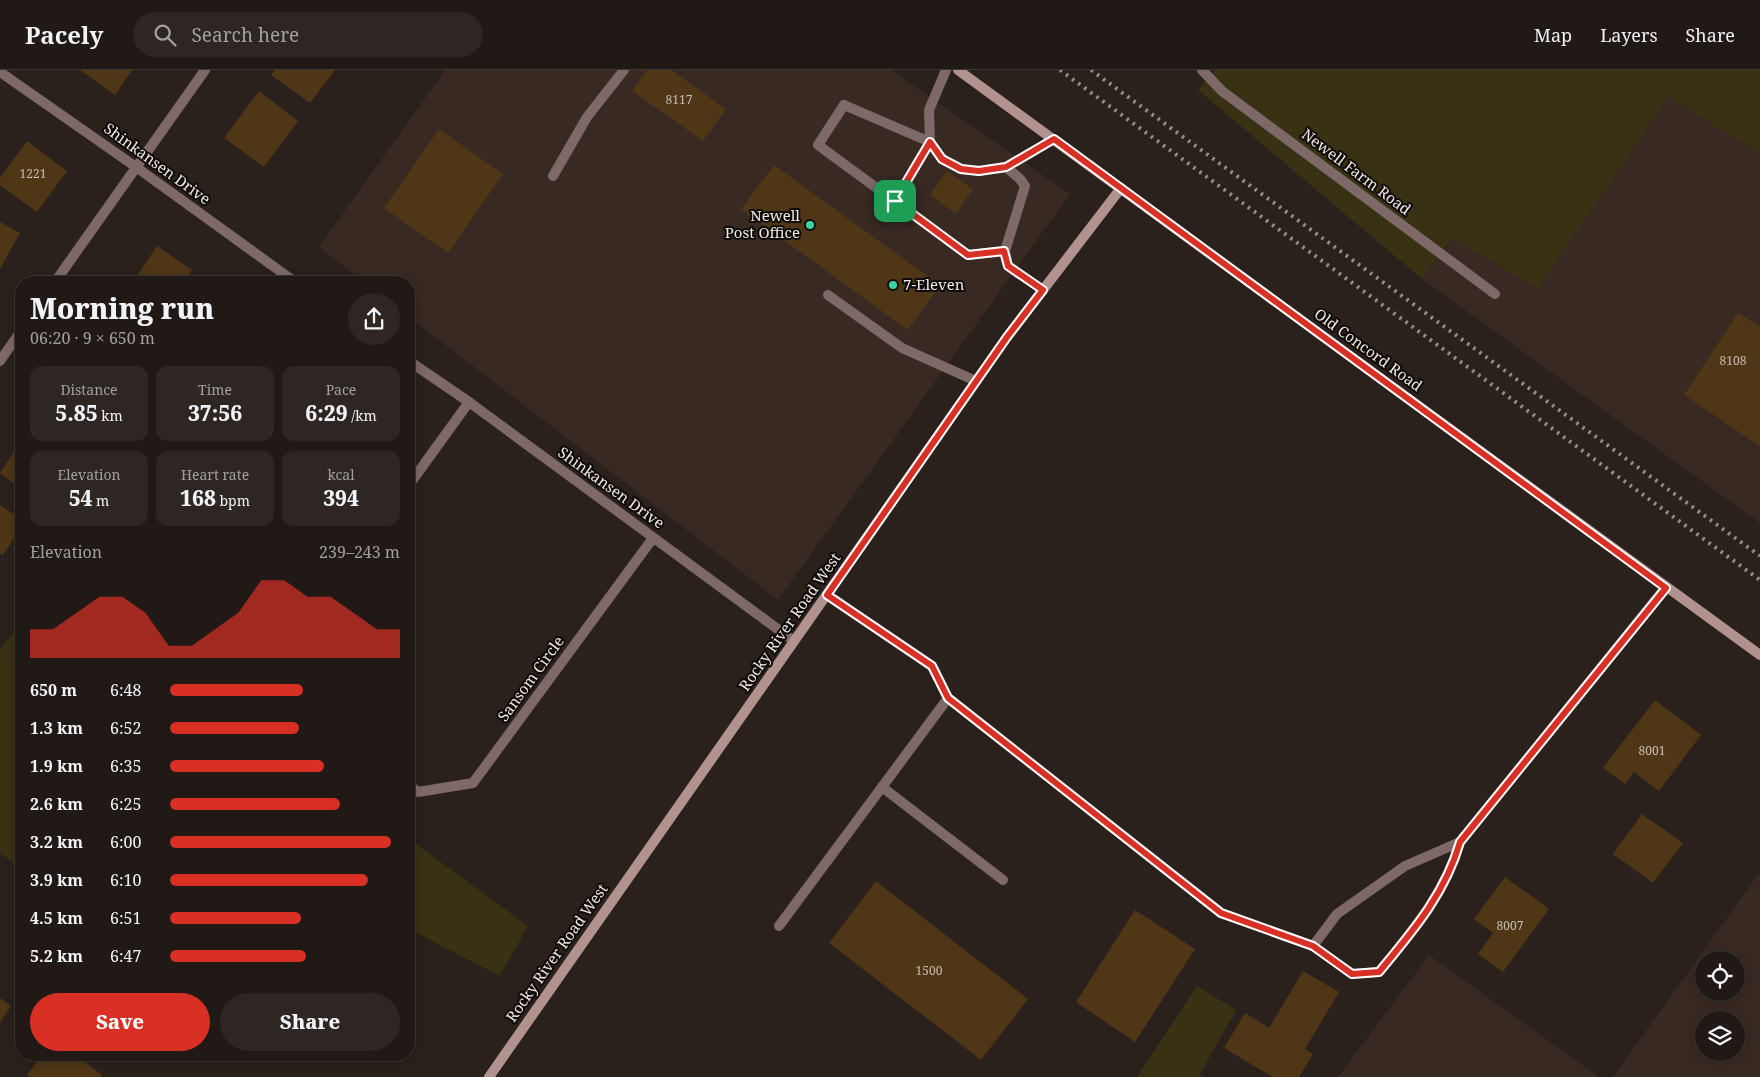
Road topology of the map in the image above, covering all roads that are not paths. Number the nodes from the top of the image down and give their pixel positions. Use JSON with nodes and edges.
{"nodes":[{"id":1,"x":205,"y":70,"type":"edge"},
{"id":2,"x":624,"y":70,"type":"edge"},
{"id":3,"x":946,"y":70,"type":"edge"},
{"id":4,"x":958,"y":70,"type":"edge"},
{"id":5,"x":1202,"y":70,"type":"edge"},
{"id":6,"x":0,"y":72,"type":"edge"},
{"id":7,"x":1054,"y":139,"type":"junction"},
{"id":8,"x":930,"y":142,"type":"junction"},
{"id":9,"x":136,"y":167,"type":"junction"},
{"id":10,"x":1006,"y":167,"type":"junction"},
{"id":11,"x":553,"y":176,"type":"dead end"},
{"id":12,"x":1121,"y":188,"type":"junction"},
{"id":13,"x":895,"y":201,"type":"junction"},
{"id":14,"x":1004,"y":251,"type":"junction"},
{"id":15,"x":59,"y":276,"type":"edge"},
{"id":16,"x":287,"y":276,"type":"edge"},
{"id":17,"x":1043,"y":290,"type":"junction"},
{"id":18,"x":1495,"y":294,"type":"dead end"},
{"id":19,"x":828,"y":295,"type":"dead end"},
{"id":20,"x":15,"y":340,"type":"edge"},
{"id":21,"x":0,"y":362,"type":"edge"},
{"id":22,"x":415,"y":365,"type":"edge"},
{"id":23,"x":976,"y":381,"type":"junction"},
{"id":24,"x":469,"y":402,"type":"junction"},
{"id":25,"x":415,"y":477,"type":"edge"},
{"id":26,"x":653,"y":538,"type":"junction"},
{"id":27,"x":1666,"y":588,"type":"junction"},
{"id":28,"x":827,"y":595,"type":"junction"},
{"id":29,"x":794,"y":641,"type":"junction"},
{"id":30,"x":1760,"y":655,"type":"edge"},
{"id":31,"x":948,"y":698,"type":"junction"},
{"id":32,"x":882,"y":787,"type":"junction"},
{"id":33,"x":415,"y":790,"type":"edge"},
{"id":34,"x":1460,"y":842,"type":"junction"},
{"id":35,"x":1003,"y":880,"type":"dead end"},
{"id":36,"x":779,"y":926,"type":"dead end"},
{"id":37,"x":1313,"y":946,"type":"junction"},
{"id":38,"x":489,"y":1077,"type":"edge"}],
"edges":[{"from":1,"to":9,"type":"street"},
{"from":2,"to":11,"type":"street"},
{"from":3,"to":8,"type":"street"},
{"from":4,"to":7,"type":"street","name":"Old Concord Road"},
{"from":5,"to":18,"type":"street","name":"Newell Farm Road"},
{"from":6,"to":9,"type":"street","name":"Shinkansen Drive"},
{"from":7,"to":10,"type":"street"},
{"from":7,"to":12,"type":"street","name":"Old Concord Road"},
{"from":8,"to":10,"type":"street"},
{"from":8,"to":13,"type":"street"},
{"from":8,"to":13,"type":"street"},
{"from":9,"to":15,"type":"street"},
{"from":9,"to":16,"type":"street","name":"Shinkansen Drive"},
{"from":10,"to":14,"type":"street"},
{"from":12,"to":17,"type":"street","name":"Rocky River Road West"},
{"from":12,"to":27,"type":"street","name":"Old Concord Road"},
{"from":13,"to":14,"type":"street"},
{"from":14,"to":17,"type":"street"},
{"from":17,"to":23,"type":"street","name":"Rocky River Road West"},
{"from":19,"to":23,"type":"street"},
{"from":20,"to":21,"type":"street"},
{"from":22,"to":24,"type":"street","name":"Shinkansen Drive"},
{"from":23,"to":28,"type":"street","name":"Rocky River Road West"},
{"from":24,"to":25,"type":"street"},
{"from":24,"to":26,"type":"street","name":"Shinkansen Drive"},
{"from":26,"to":29,"type":"street","name":"Shinkansen Drive"},
{"from":26,"to":33,"type":"street","name":"Sansom Circle"},
{"from":27,"to":30,"type":"street","name":"Old Concord Road"},
{"from":27,"to":34,"type":"street"},
{"from":28,"to":29,"type":"street","name":"Rocky River Road West"},
{"from":28,"to":31,"type":"street"},
{"from":29,"to":38,"type":"street","name":"Rocky River Road West"},
{"from":31,"to":32,"type":"street"},
{"from":31,"to":37,"type":"street"},
{"from":32,"to":35,"type":"street"},
{"from":32,"to":36,"type":"street"},
{"from":34,"to":37,"type":"street"},
{"from":34,"to":37,"type":"street"}]}
